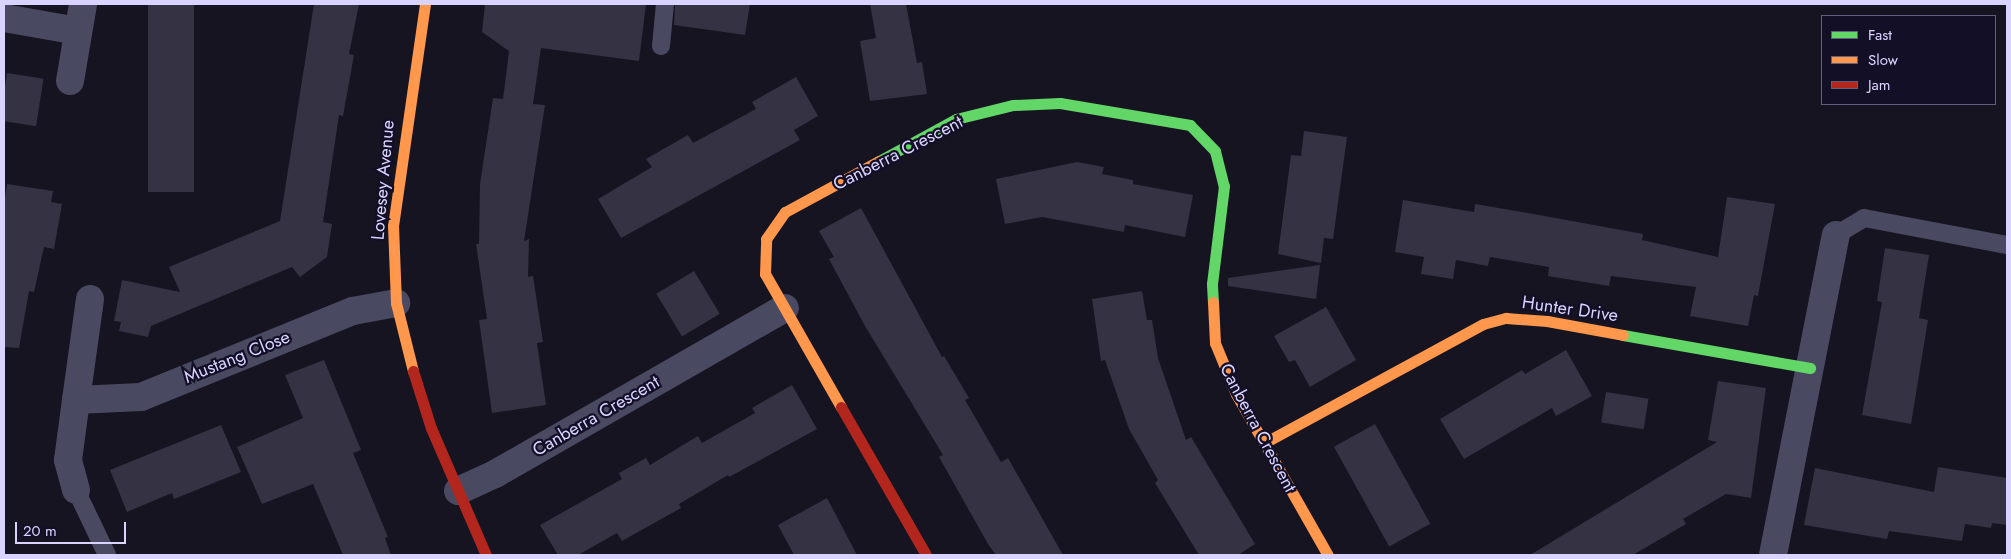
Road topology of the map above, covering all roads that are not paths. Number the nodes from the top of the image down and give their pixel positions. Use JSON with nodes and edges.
{"nodes":[{"id":1,"x":83,"y":4,"type":"edge"},
{"id":2,"x":425,"y":4,"type":"edge"},
{"id":3,"x":665,"y":4,"type":"edge"},
{"id":4,"x":4,"y":18,"type":"edge"},
{"id":5,"x":78,"y":31,"type":"junction"},
{"id":6,"x":661,"y":46,"type":"dead end"},
{"id":7,"x":70,"y":81,"type":"dead end"},
{"id":8,"x":1836,"y":235,"type":"joint"},
{"id":9,"x":2007,"y":245,"type":"edge"},
{"id":10,"x":90,"y":299,"type":"dead end"},
{"id":11,"x":396,"y":303,"type":"junction"},
{"id":12,"x":785,"y":308,"type":"junction"},
{"id":13,"x":1810,"y":368,"type":"junction"},
{"id":14,"x":76,"y":400,"type":"junction"},
{"id":15,"x":1264,"y":443,"type":"junction"},
{"id":16,"x":76,"y":490,"type":"joint"},
{"id":17,"x":458,"y":491,"type":"junction"},
{"id":18,"x":107,"y":555,"type":"edge"},
{"id":19,"x":486,"y":555,"type":"edge"},
{"id":20,"x":926,"y":555,"type":"edge"},
{"id":21,"x":1328,"y":555,"type":"edge"},
{"id":22,"x":1773,"y":555,"type":"edge"}],
"edges":[{"from":1,"to":5,"type":"street"},
{"from":2,"to":11,"type":"street","name":"Lovesey Avenue"},
{"from":3,"to":6,"type":"lane"},
{"from":4,"to":5,"type":"street"},
{"from":5,"to":7,"type":"street"},
{"from":8,"to":9,"type":"lane"},
{"from":8,"to":13,"type":"street"},
{"from":10,"to":14,"type":"street"},
{"from":11,"to":14,"type":"street","name":"Mustang Close"},
{"from":11,"to":17,"type":"street","name":"Lovesey Avenue"},
{"from":12,"to":15,"type":"street","name":"Canberra Crescent"},
{"from":12,"to":17,"type":"street","name":"Canberra Crescent"},
{"from":12,"to":20,"type":"street","name":"Canberra Crescent"},
{"from":13,"to":15,"type":"street","name":"Hunter Drive"},
{"from":13,"to":22,"type":"street"},
{"from":14,"to":16,"type":"street"},
{"from":15,"to":21,"type":"street","name":"Canberra Crescent"},
{"from":16,"to":18,"type":"lane"},
{"from":17,"to":19,"type":"street","name":"Lovesey Avenue"}]}
